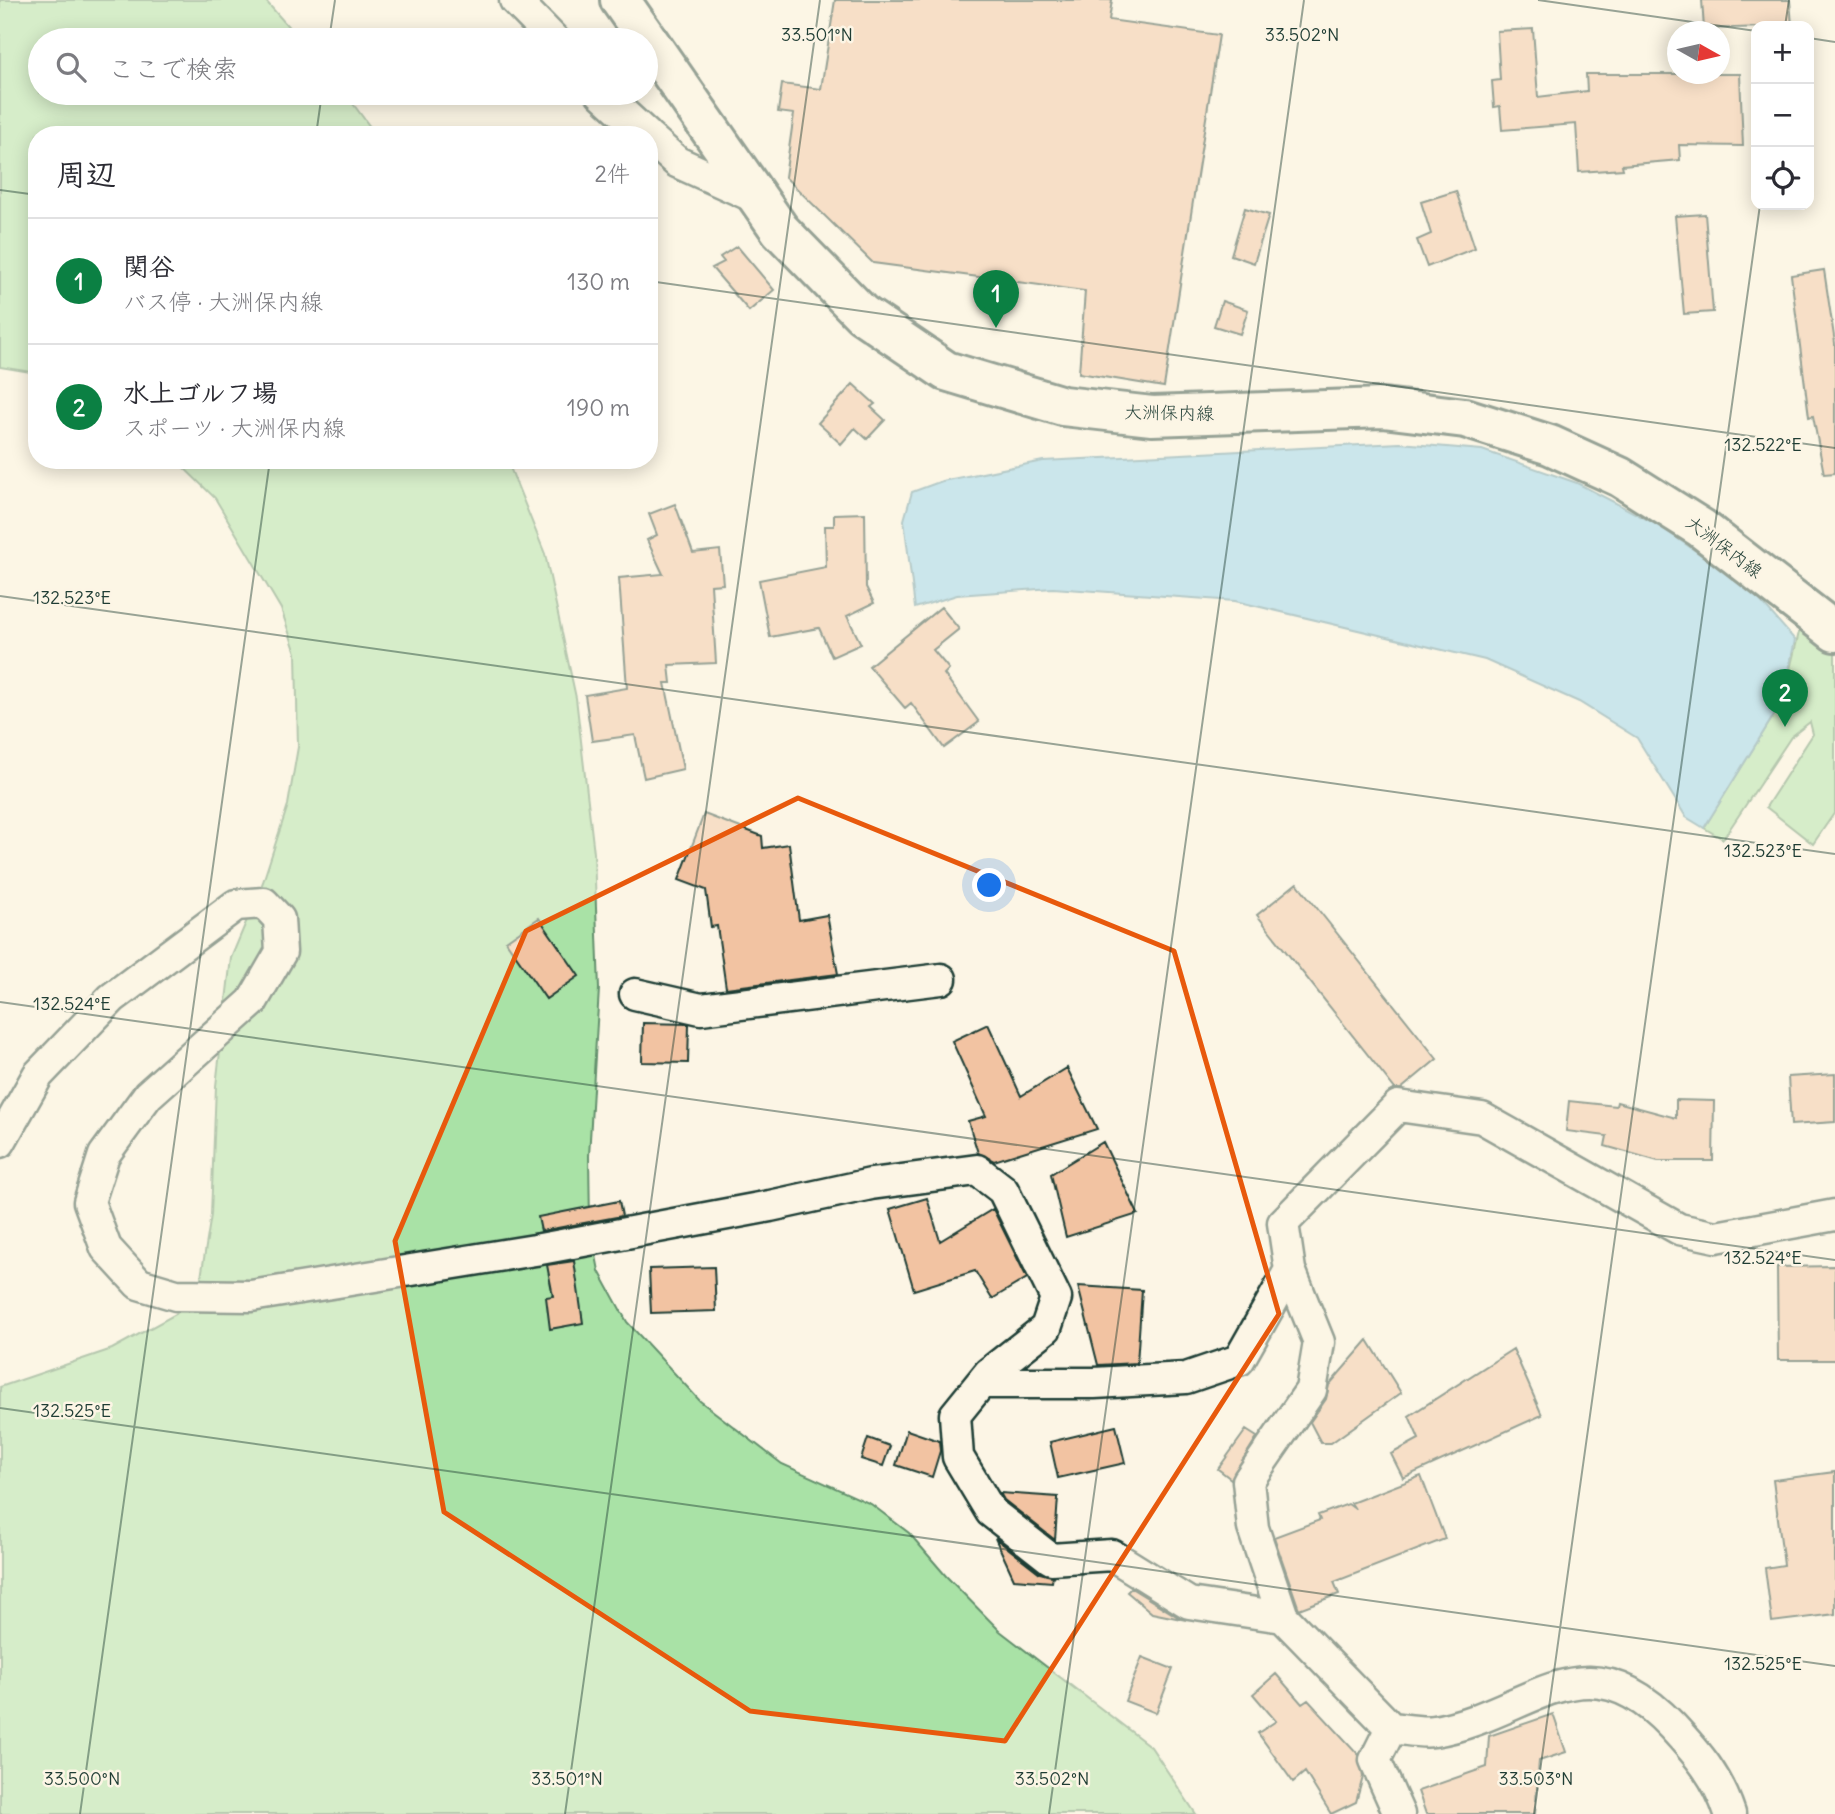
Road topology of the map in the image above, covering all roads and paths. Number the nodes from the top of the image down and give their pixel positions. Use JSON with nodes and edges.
{"nodes":[{"id":1,"x":515,"y":0,"type":"edge"},
{"id":2,"x":620,"y":0,"type":"edge"},
{"id":3,"x":542,"y":28,"type":"edge"},
{"id":4,"x":640,"y":28,"type":"edge"},
{"id":5,"x":658,"y":54,"type":"edge"},
{"id":6,"x":614,"y":105,"type":"edge"},
{"id":7,"x":637,"y":126,"type":"edge"},
{"id":8,"x":658,"y":145,"type":"edge"},
{"id":9,"x":759,"y":199,"type":"junction"},
{"id":10,"x":1835,"y":632,"type":"edge"},
{"id":11,"x":941,"y":979,"type":"dead end"},
{"id":12,"x":635,"y":994,"type":"dead end"},
{"id":13,"x":0,"y":1142,"type":"edge"},
{"id":14,"x":1835,"y":1215,"type":"edge"},
{"id":15,"x":1290,"y":1270,"type":"junction"},
{"id":16,"x":981,"y":1383,"type":"junction"},
{"id":17,"x":1283,"y":1617,"type":"junction"},
{"id":18,"x":1391,"y":1728,"type":"junction"},
{"id":19,"x":1399,"y":1814,"type":"edge"},
{"id":20,"x":1730,"y":1814,"type":"edge"}],
"edges":[{"from":1,"to":3,"type":"street"},
{"from":2,"to":4,"type":"main road","name":"大洲保内線"},
{"from":5,"to":9,"type":"main road","name":"大洲保内線"},
{"from":6,"to":7,"type":"street"},
{"from":8,"to":9,"type":"street"},
{"from":9,"to":10,"type":"main road","name":"大洲保内線"},
{"from":11,"to":12,"type":"street"},
{"from":13,"to":16,"type":"street"},
{"from":14,"to":15,"type":"street"},
{"from":15,"to":16,"type":"street"},
{"from":15,"to":17,"type":"street"},
{"from":16,"to":17,"type":"street"},
{"from":17,"to":18,"type":"street"},
{"from":18,"to":19,"type":"street"},
{"from":18,"to":20,"type":"street"}]}
